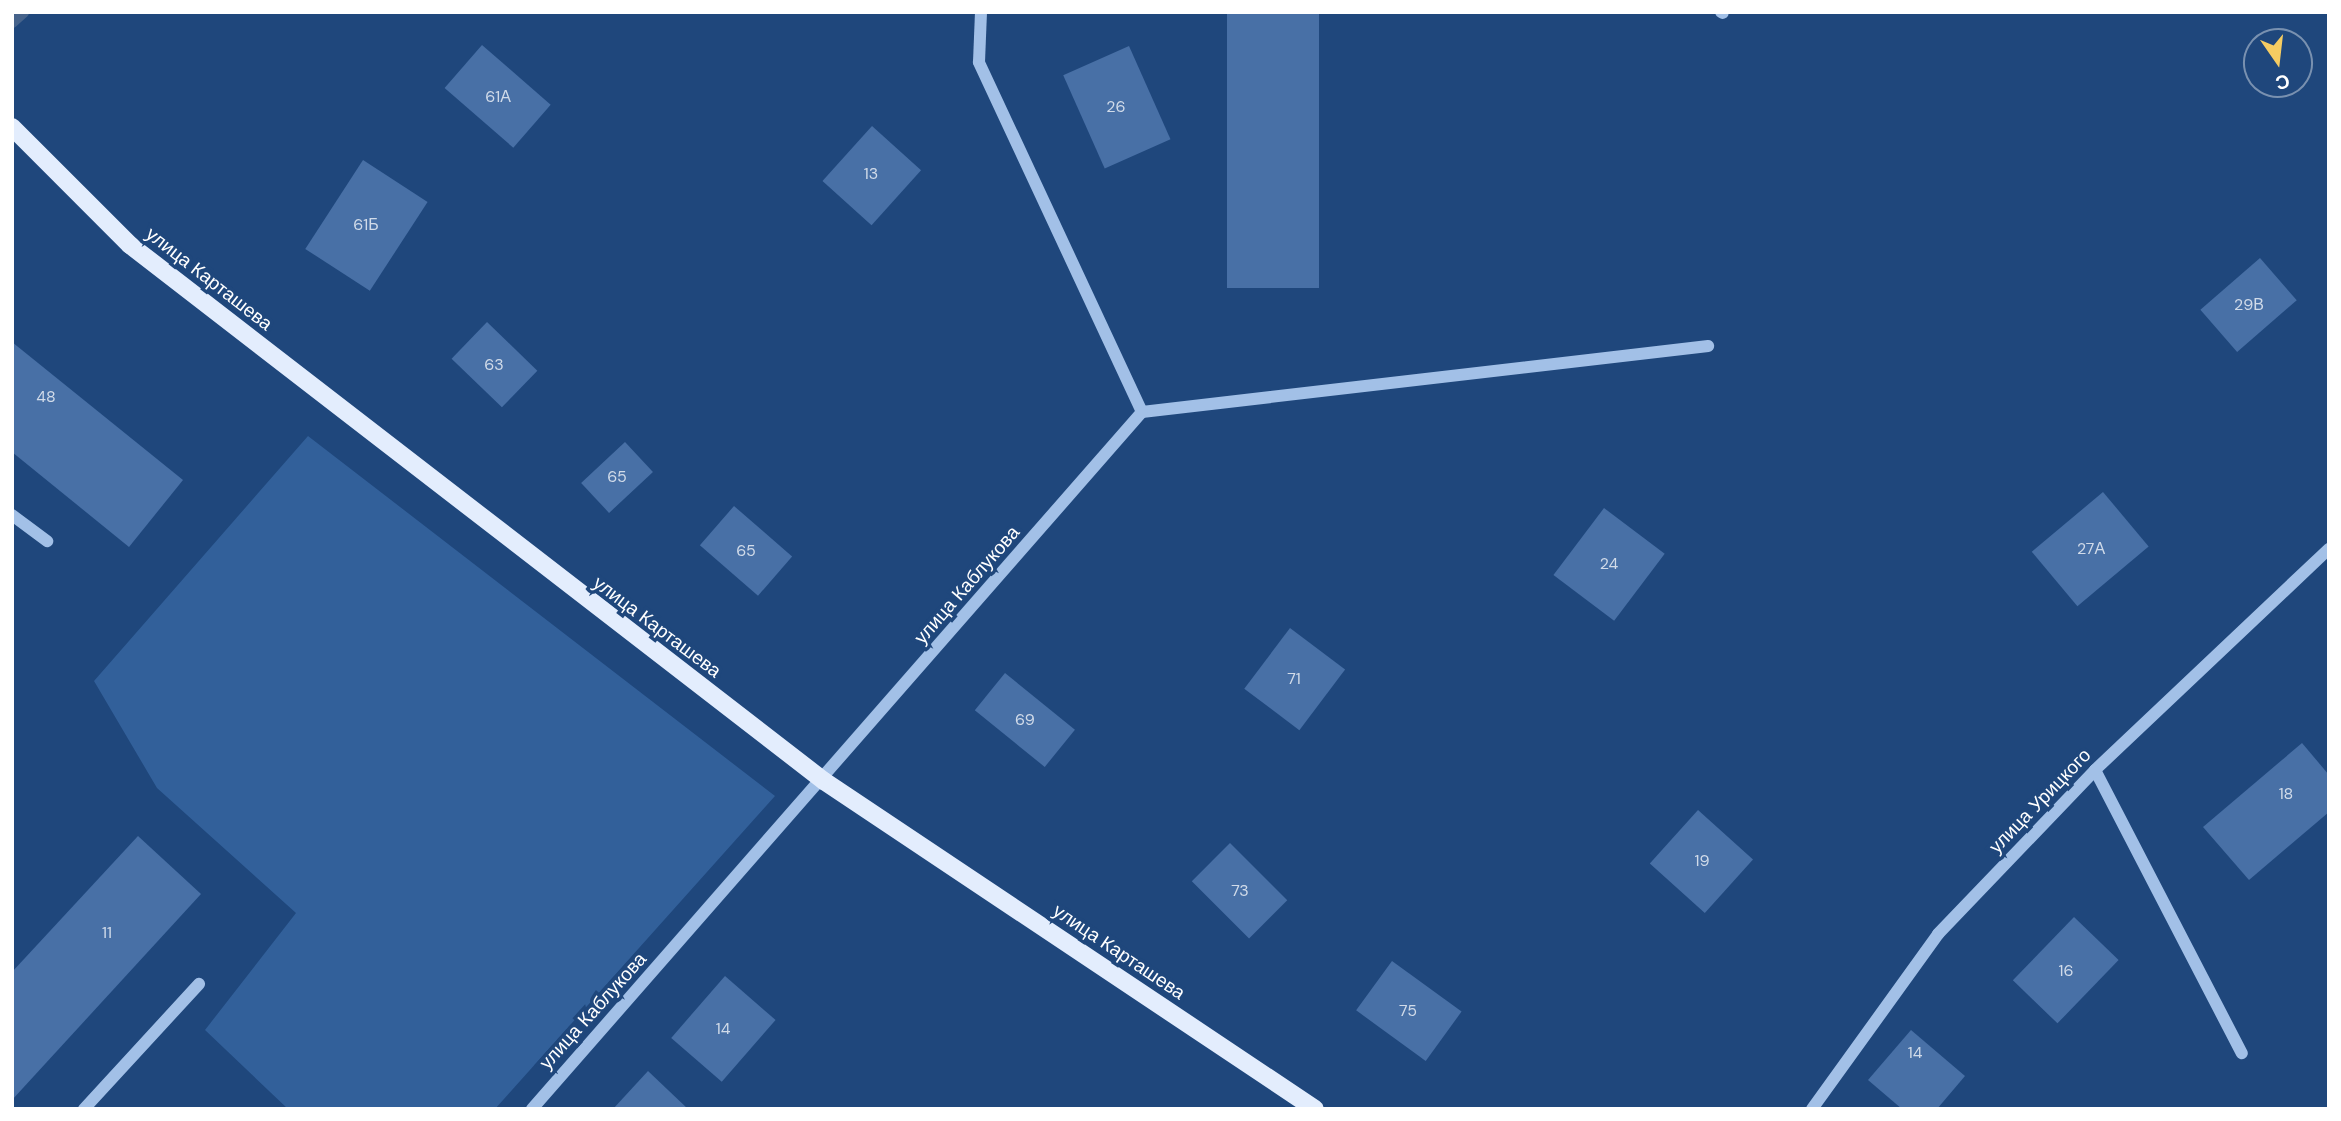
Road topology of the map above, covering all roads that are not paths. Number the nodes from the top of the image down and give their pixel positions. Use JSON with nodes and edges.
{"nodes":[{"id":1,"x":981,"y":12,"type":"edge"},
{"id":2,"x":12,"y":127,"type":"edge"},
{"id":3,"x":1708,"y":346,"type":"dead end"},
{"id":4,"x":1142,"y":412,"type":"junction"},
{"id":5,"x":12,"y":515,"type":"edge"},
{"id":6,"x":47,"y":541,"type":"dead end"},
{"id":7,"x":2329,"y":549,"type":"edge"},
{"id":8,"x":2095,"y":770,"type":"junction"},
{"id":9,"x":824,"y":781,"type":"junction"},
{"id":10,"x":199,"y":984,"type":"dead end"},
{"id":11,"x":2242,"y":1053,"type":"dead end"},
{"id":12,"x":84,"y":1109,"type":"edge"},
{"id":13,"x":532,"y":1109,"type":"edge"},
{"id":14,"x":1315,"y":1109,"type":"edge"},
{"id":15,"x":1812,"y":1109,"type":"edge"}],
"edges":[{"from":1,"to":4,"type":"street"},
{"from":2,"to":9,"type":"main road","name":"улица Карташева"},
{"from":3,"to":4,"type":"street"},
{"from":4,"to":9,"type":"street","name":"улица Каблукова"},
{"from":5,"to":6,"type":"street"},
{"from":7,"to":8,"type":"street","name":"улица Урицкого"},
{"from":8,"to":11,"type":"street"},
{"from":8,"to":15,"type":"street","name":"улица Урицкого"},
{"from":9,"to":13,"type":"street","name":"улица Каблукова"},
{"from":9,"to":14,"type":"main road","name":"улица Карташева"},
{"from":10,"to":12,"type":"street"}]}
